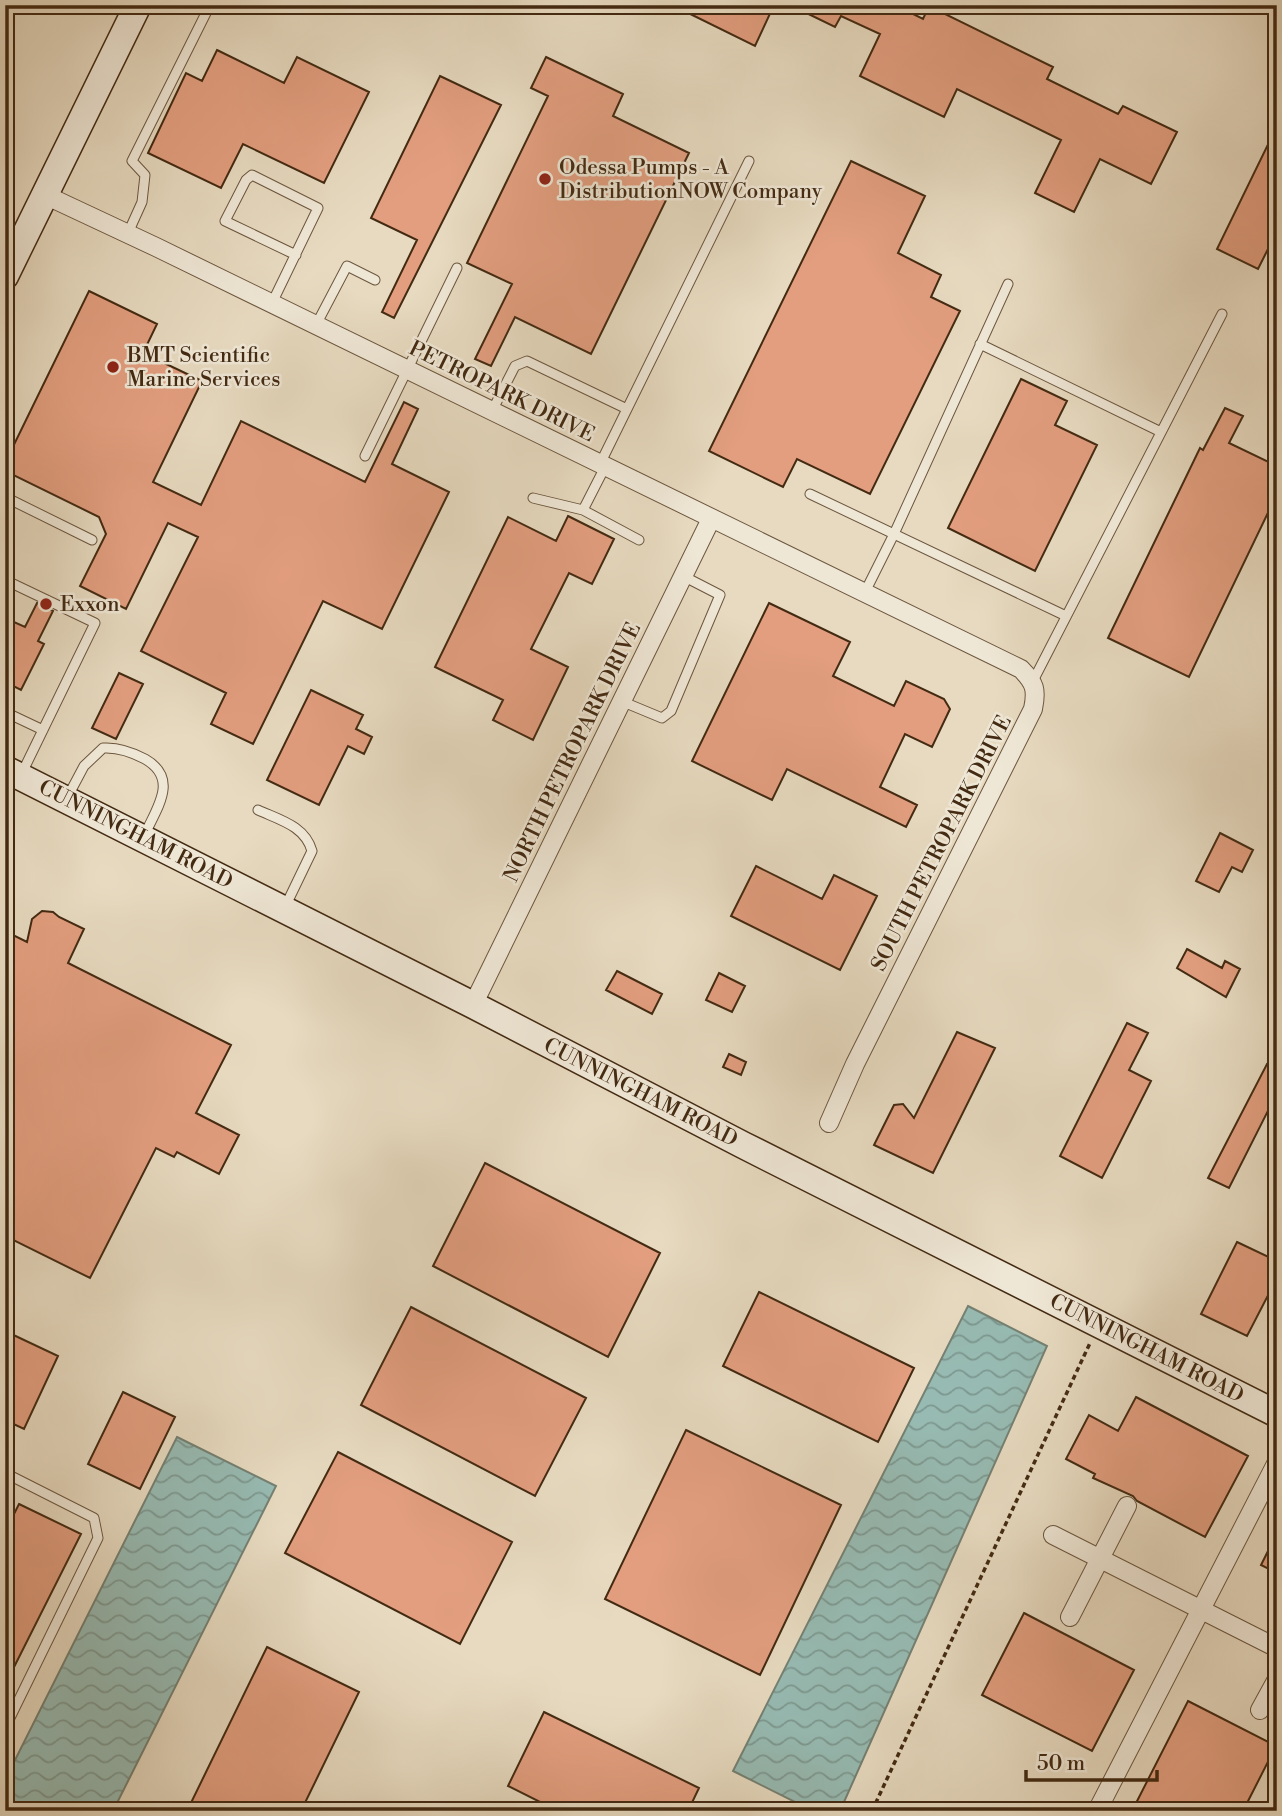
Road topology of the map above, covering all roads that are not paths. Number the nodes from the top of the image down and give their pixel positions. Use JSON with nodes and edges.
{"nodes":[{"id":1,"x":138,"y":5,"type":"edge"},
{"id":2,"x":210,"y":5,"type":"edge"},
{"id":3,"x":749,"y":161,"type":"dead end"},
{"id":4,"x":45,"y":195,"type":"junction"},
{"id":5,"x":128,"y":233,"type":"junction"},
{"id":6,"x":296,"y":255,"type":"junction"},
{"id":7,"x":457,"y":268,"type":"dead end"},
{"id":8,"x":5,"y":276,"type":"edge"},
{"id":9,"x":375,"y":280,"type":"dead end"},
{"id":10,"x":1008,"y":284,"type":"dead end"},
{"id":11,"x":272,"y":303,"type":"junction"},
{"id":12,"x":1222,"y":314,"type":"dead end"},
{"id":13,"x":316,"y":325,"type":"junction"},
{"id":14,"x":980,"y":344,"type":"junction"},
{"id":15,"x":408,"y":370,"type":"junction"},
{"id":16,"x":627,"y":409,"type":"junction"},
{"id":17,"x":492,"y":411,"type":"junction"},
{"id":18,"x":1161,"y":432,"type":"junction"},
{"id":19,"x":365,"y":456,"type":"dead end"},
{"id":20,"x":603,"y":466,"type":"junction"},
{"id":21,"x":810,"y":494,"type":"dead end"},
{"id":22,"x":5,"y":497,"type":"edge"},
{"id":23,"x":533,"y":498,"type":"dead end"},
{"id":24,"x":583,"y":510,"type":"junction"},
{"id":25,"x":711,"y":519,"type":"junction"},
{"id":26,"x":894,"y":534,"type":"junction"},
{"id":27,"x":92,"y":540,"type":"dead end"},
{"id":28,"x":639,"y":540,"type":"dead end"},
{"id":29,"x":683,"y":576,"type":"junction"},
{"id":30,"x":5,"y":580,"type":"edge"},
{"id":31,"x":864,"y":594,"type":"junction"},
{"id":32,"x":1066,"y":616,"type":"junction"},
{"id":33,"x":1033,"y":681,"type":"junction"},
{"id":34,"x":621,"y":701,"type":"junction"},
{"id":35,"x":5,"y":712,"type":"edge"},
{"id":36,"x":43,"y":730,"type":"junction"},
{"id":37,"x":13,"y":773,"type":"edge"},
{"id":38,"x":66,"y":799,"type":"junction"},
{"id":39,"x":258,"y":810,"type":"dead end"},
{"id":40,"x":143,"y":837,"type":"junction"},
{"id":41,"x":285,"y":909,"type":"junction"},
{"id":42,"x":473,"y":1005,"type":"junction"},
{"id":43,"x":829,"y":1123,"type":"dead end"},
{"id":44,"x":1277,"y":1414,"type":"edge"},
{"id":45,"x":1277,"y":1462,"type":"edge"},
{"id":46,"x":5,"y":1473,"type":"edge"},
{"id":47,"x":1127,"y":1506,"type":"dead end"},
{"id":48,"x":1052,"y":1535,"type":"dead end"},
{"id":49,"x":1100,"y":1558,"type":"junction"},
{"id":50,"x":1201,"y":1609,"type":"junction"},
{"id":51,"x":1070,"y":1617,"type":"dead end"},
{"id":52,"x":1277,"y":1648,"type":"edge"},
{"id":53,"x":1277,"y":1679,"type":"edge"},
{"id":54,"x":1260,"y":1710,"type":"dead end"},
{"id":55,"x":5,"y":1728,"type":"edge"},
{"id":56,"x":1097,"y":1811,"type":"edge"}],
"edges":[{"from":1,"to":4,"type":"street"},
{"from":2,"to":5,"type":"lane"},
{"from":3,"to":16,"type":"lane"},
{"from":4,"to":5,"type":"street","name":"PETROPARK DRIVE"},
{"from":4,"to":8,"type":"street"},
{"from":5,"to":11,"type":"street","name":"PETROPARK DRIVE"},
{"from":6,"to":6,"type":"lane"},
{"from":6,"to":11,"type":"lane"},
{"from":7,"to":15,"type":"lane"},
{"from":9,"to":13,"type":"lane"},
{"from":10,"to":14,"type":"lane"},
{"from":11,"to":13,"type":"street","name":"PETROPARK DRIVE"},
{"from":12,"to":18,"type":"lane"},
{"from":13,"to":15,"type":"street","name":"PETROPARK DRIVE"},
{"from":14,"to":18,"type":"lane"},
{"from":14,"to":26,"type":"lane"},
{"from":15,"to":17,"type":"street","name":"PETROPARK DRIVE"},
{"from":15,"to":19,"type":"lane"},
{"from":16,"to":17,"type":"lane"},
{"from":16,"to":20,"type":"lane"},
{"from":17,"to":20,"type":"street","name":"PETROPARK DRIVE"},
{"from":18,"to":32,"type":"lane"},
{"from":20,"to":24,"type":"lane"},
{"from":20,"to":25,"type":"street","name":"PETROPARK DRIVE"},
{"from":21,"to":26,"type":"lane"},
{"from":22,"to":27,"type":"lane"},
{"from":23,"to":24,"type":"lane"},
{"from":24,"to":28,"type":"lane"},
{"from":25,"to":29,"type":"street","name":"NORTH PETROPARK DRIVE"},
{"from":25,"to":31,"type":"street","name":"PETROPARK DRIVE"},
{"from":26,"to":31,"type":"lane"},
{"from":26,"to":32,"type":"lane"},
{"from":29,"to":34,"type":"street","name":"NORTH PETROPARK DRIVE"},
{"from":29,"to":34,"type":"lane"},
{"from":30,"to":36,"type":"lane"},
{"from":31,"to":33,"type":"street","name":"PETROPARK DRIVE"},
{"from":32,"to":33,"type":"lane"},
{"from":33,"to":43,"type":"street","name":"SOUTH PETROPARK DRIVE"},
{"from":34,"to":42,"type":"street","name":"NORTH PETROPARK DRIVE"},
{"from":35,"to":36,"type":"lane"},
{"from":36,"to":37,"type":"lane"},
{"from":37,"to":38,"type":"street","name":"CUNNINGHAM ROAD"},
{"from":38,"to":40,"type":"street","name":"CUNNINGHAM ROAD"},
{"from":38,"to":40,"type":"lane"},
{"from":39,"to":41,"type":"lane"},
{"from":40,"to":41,"type":"street","name":"CUNNINGHAM ROAD"},
{"from":41,"to":42,"type":"street","name":"CUNNINGHAM ROAD"},
{"from":42,"to":44,"type":"street","name":"CUNNINGHAM ROAD"},
{"from":45,"to":50,"type":"street"},
{"from":46,"to":55,"type":"lane"},
{"from":47,"to":49,"type":"street"},
{"from":48,"to":49,"type":"street"},
{"from":49,"to":50,"type":"street"},
{"from":49,"to":51,"type":"street"},
{"from":50,"to":52,"type":"street"},
{"from":50,"to":56,"type":"street"},
{"from":53,"to":54,"type":"street"}]}
